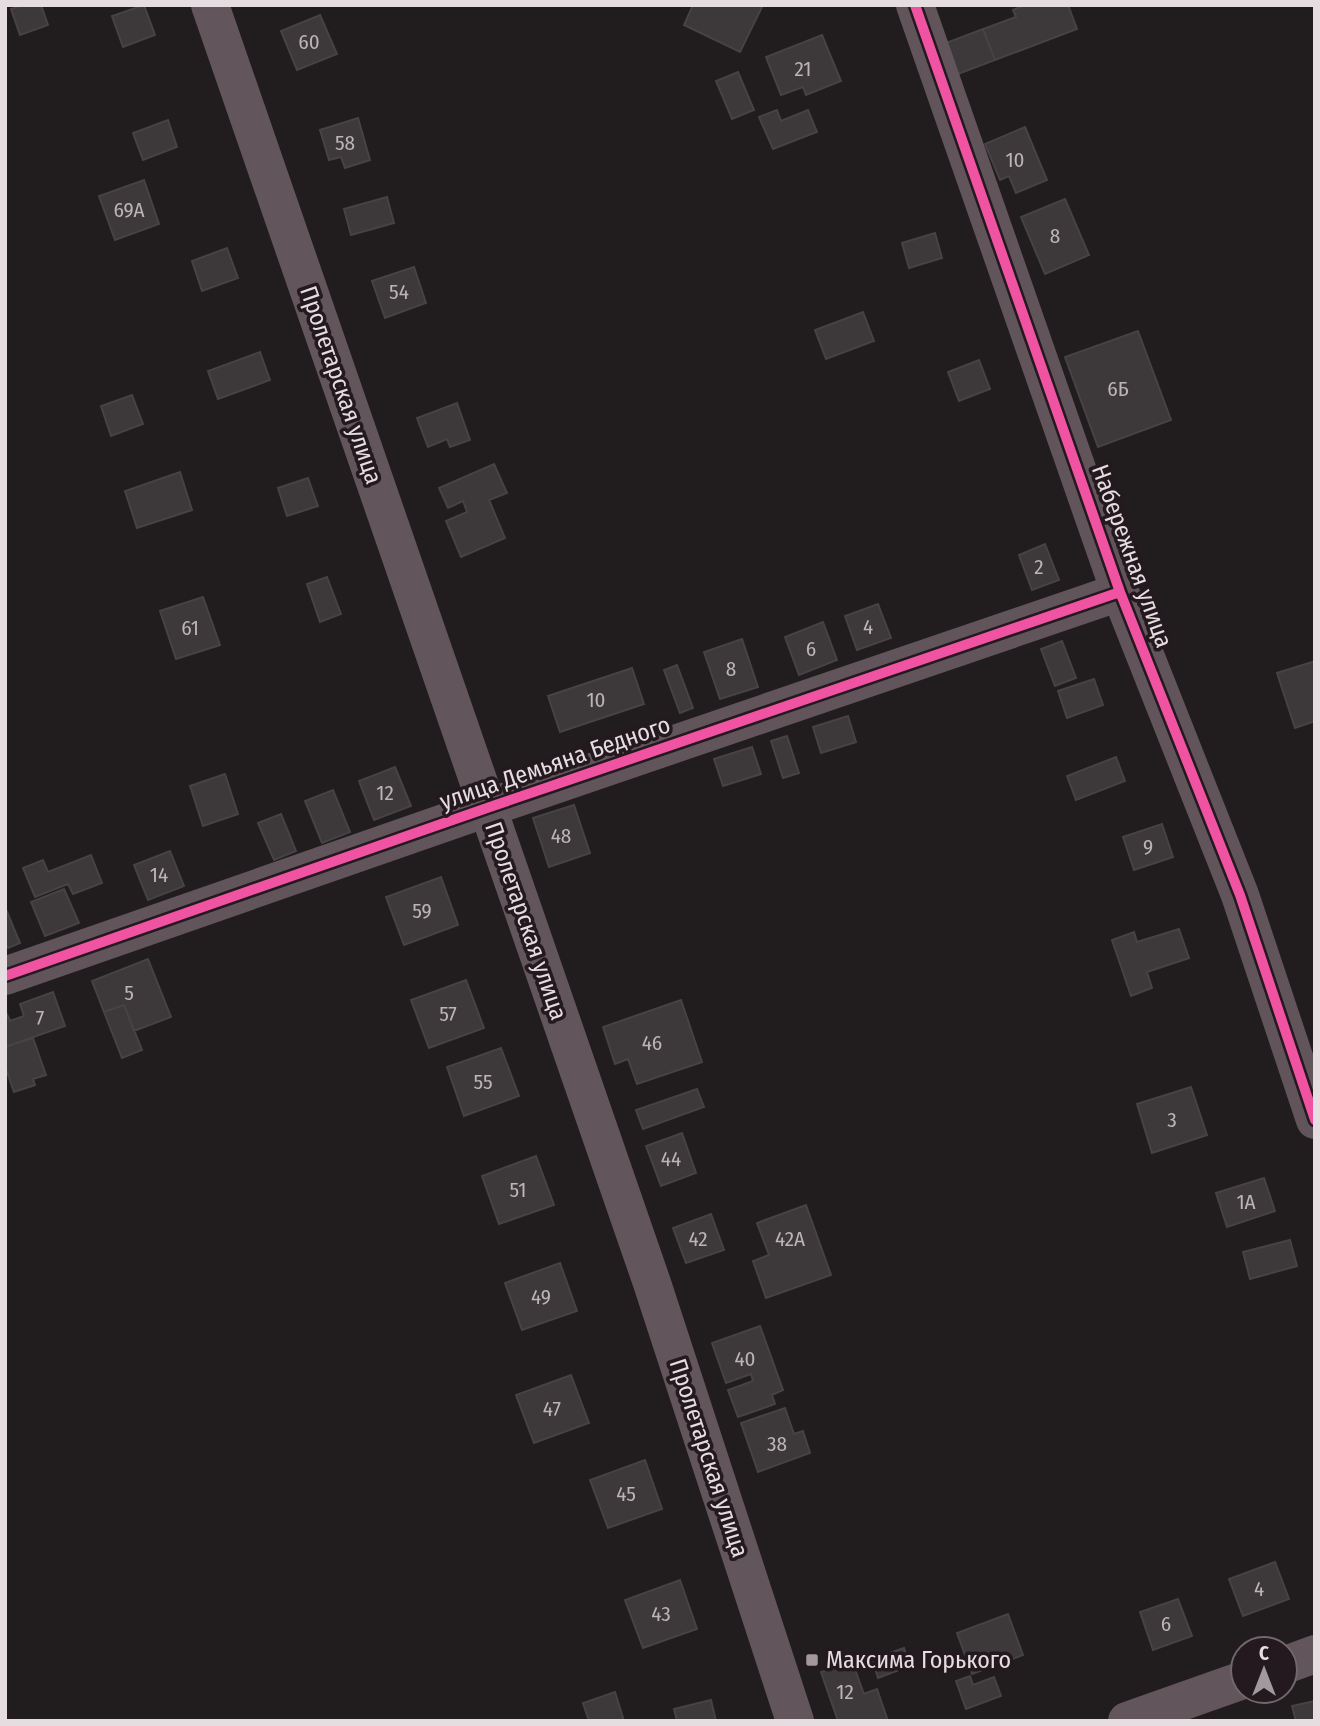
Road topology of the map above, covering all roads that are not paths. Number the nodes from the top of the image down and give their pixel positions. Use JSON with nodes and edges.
{"nodes":[{"id":1,"x":210,"y":5,"type":"edge"},
{"id":2,"x":915,"y":5,"type":"edge"},
{"id":3,"x":1120,"y":592,"type":"junction"},
{"id":4,"x":487,"y":808,"type":"junction"},
{"id":5,"x":5,"y":976,"type":"edge"},
{"id":6,"x":1315,"y":1120,"type":"edge"},
{"id":7,"x":1229,"y":1685,"type":"edge"},
{"id":8,"x":795,"y":1721,"type":"edge"},
{"id":9,"x":1127,"y":1721,"type":"edge"}],
"edges":[{"from":1,"to":4,"type":"main road","name":"Пролетарская улица"},
{"from":2,"to":3,"type":"street","name":"Набережная улица"},
{"from":3,"to":4,"type":"street","name":"улица Демьяна Бедного"},
{"from":3,"to":6,"type":"street","name":"Набережная улица"},
{"from":4,"to":5,"type":"street","name":"улица Демьяна Бедного"},
{"from":4,"to":8,"type":"main road","name":"Пролетарская улица"},
{"from":7,"to":9,"type":"main road"}]}
